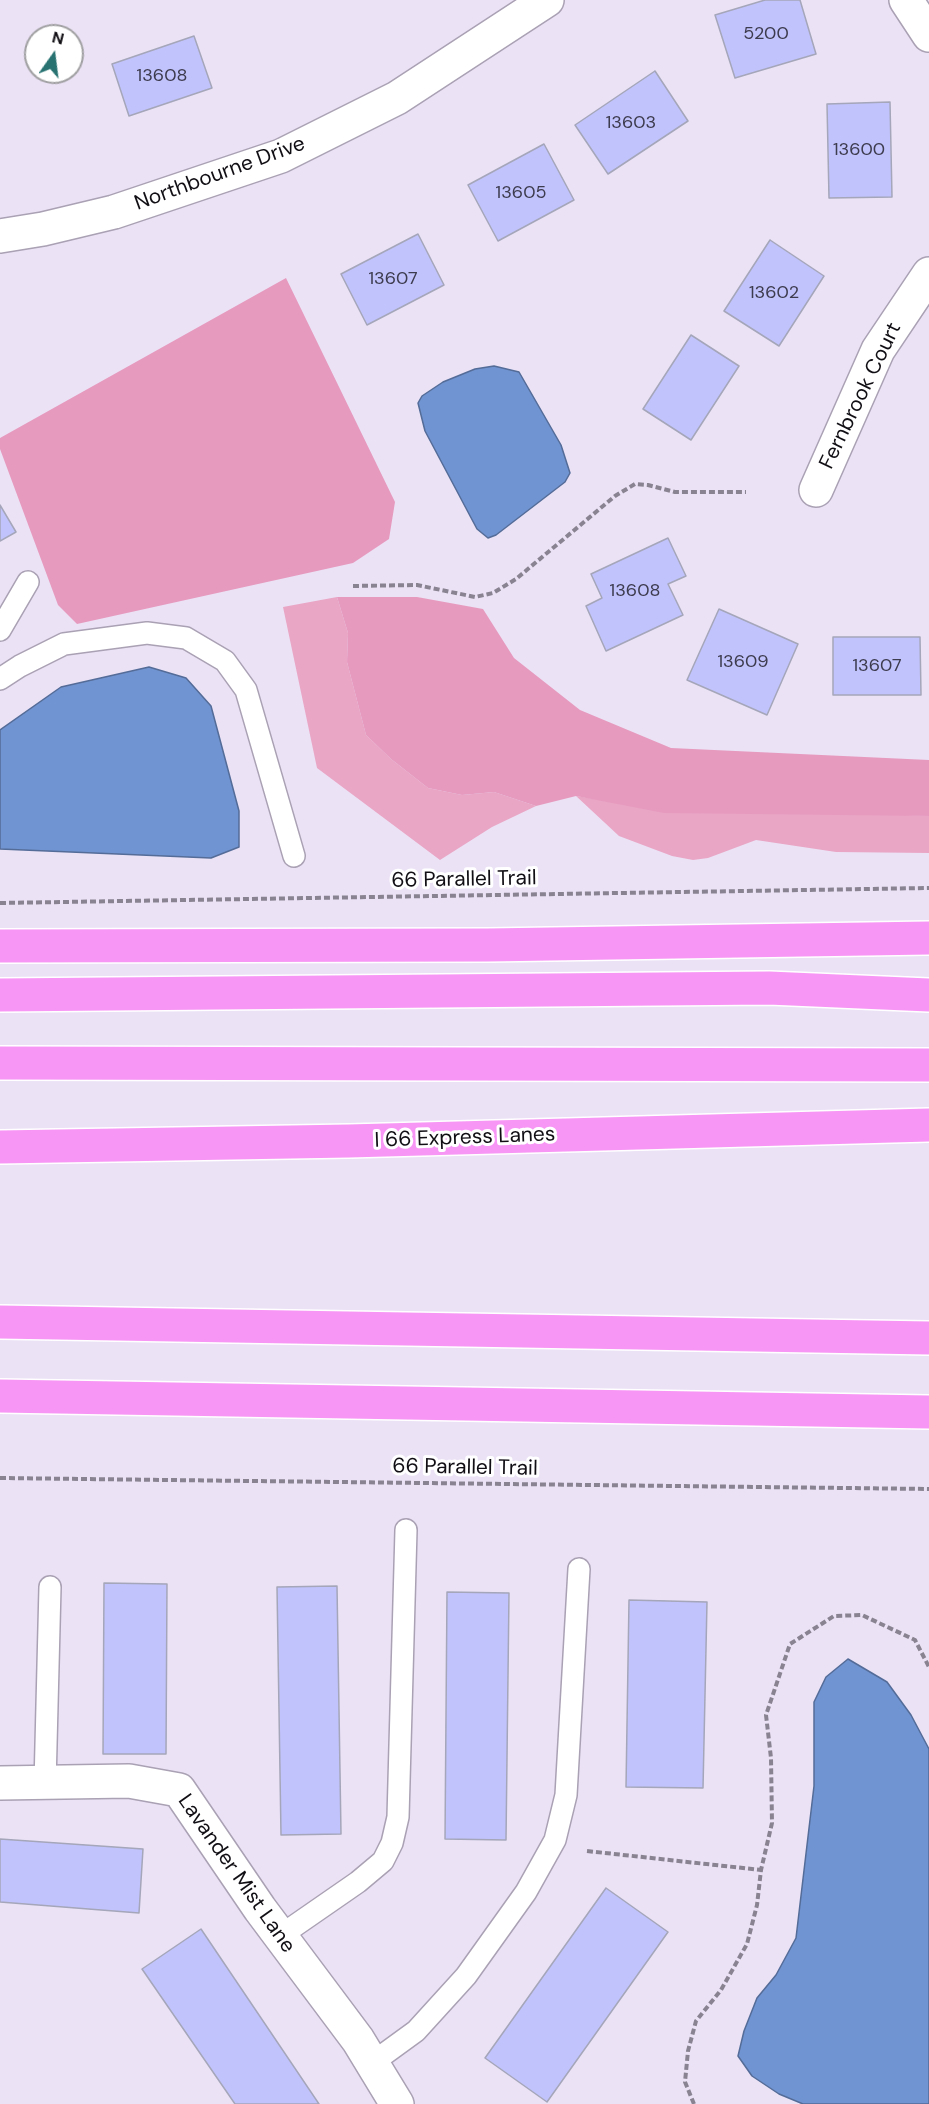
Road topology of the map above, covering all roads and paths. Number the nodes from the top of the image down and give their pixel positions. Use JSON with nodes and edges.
{"nodes":[{"id":1,"x":547,"y":0,"type":"edge"},
{"id":2,"x":906,"y":0,"type":"edge"},
{"id":3,"x":929,"y":35,"type":"edge"},
{"id":4,"x":0,"y":236,"type":"edge"},
{"id":5,"x":929,"y":274,"type":"edge"},
{"id":6,"x":816,"y":490,"type":"dead end"},
{"id":7,"x":746,"y":492,"type":"dead end"},
{"id":8,"x":27,"y":582,"type":"dead end"},
{"id":9,"x":353,"y":586,"type":"dead end"},
{"id":10,"x":0,"y":630,"type":"edge"},
{"id":11,"x":0,"y":679,"type":"edge"},
{"id":12,"x":294,"y":856,"type":"dead end"},
{"id":13,"x":929,"y":888,"type":"edge"},
{"id":14,"x":0,"y":903,"type":"edge"},
{"id":15,"x":929,"y":938,"type":"edge"},
{"id":16,"x":0,"y":945,"type":"edge"},
{"id":17,"x":0,"y":995,"type":"edge"},
{"id":18,"x":929,"y":995,"type":"edge"},
{"id":19,"x":0,"y":1063,"type":"edge"},
{"id":20,"x":929,"y":1065,"type":"edge"},
{"id":21,"x":929,"y":1125,"type":"edge"},
{"id":22,"x":0,"y":1147,"type":"edge"},
{"id":23,"x":0,"y":1323,"type":"edge"},
{"id":24,"x":929,"y":1338,"type":"edge"},
{"id":25,"x":0,"y":1396,"type":"edge"},
{"id":26,"x":929,"y":1412,"type":"edge"},
{"id":27,"x":0,"y":1478,"type":"edge"},
{"id":28,"x":929,"y":1489,"type":"edge"},
{"id":29,"x":406,"y":1530,"type":"dead end"},
{"id":30,"x":579,"y":1569,"type":"dead end"},
{"id":31,"x":50,"y":1587,"type":"dead end"},
{"id":32,"x":929,"y":1667,"type":"edge"},
{"id":33,"x":0,"y":1783,"type":"edge"},
{"id":34,"x":45,"y":1784,"type":"junction"},
{"id":35,"x":587,"y":1851,"type":"dead end"},
{"id":36,"x":761,"y":1870,"type":"junction"},
{"id":37,"x":280,"y":1935,"type":"junction"},
{"id":38,"x":372,"y":2063,"type":"junction"},
{"id":39,"x":397,"y":2104,"type":"edge"},
{"id":40,"x":694,"y":2104,"type":"edge"}],
"edges":[{"from":1,"to":4,"type":"street","name":"Northbourne Drive"},
{"from":2,"to":3,"type":"street"},
{"from":5,"to":6,"type":"street","name":"Fernbrook Court"},
{"from":7,"to":9,"type":"path"},
{"from":8,"to":10,"type":"lane"},
{"from":11,"to":12,"type":"lane"},
{"from":13,"to":14,"type":"path","name":"66 Parallel Trail"},
{"from":15,"to":16,"type":"highway"},
{"from":17,"to":18,"type":"highway"},
{"from":19,"to":20,"type":"highway"},
{"from":21,"to":22,"type":"highway","name":"I 66 Express Lanes"},
{"from":23,"to":24,"type":"highway"},
{"from":25,"to":26,"type":"highway"},
{"from":27,"to":28,"type":"path","name":"66 Parallel Trail"},
{"from":29,"to":37,"type":"lane"},
{"from":30,"to":38,"type":"lane"},
{"from":31,"to":34,"type":"lane"},
{"from":32,"to":36,"type":"path"},
{"from":33,"to":34,"type":"street","name":"Lavander Mist Lane"},
{"from":34,"to":37,"type":"street","name":"Lavander Mist Lane"},
{"from":35,"to":36,"type":"path"},
{"from":36,"to":40,"type":"path"},
{"from":37,"to":38,"type":"street","name":"Lavander Mist Lane"},
{"from":38,"to":39,"type":"street","name":"Lavander Mist Lane"}]}
